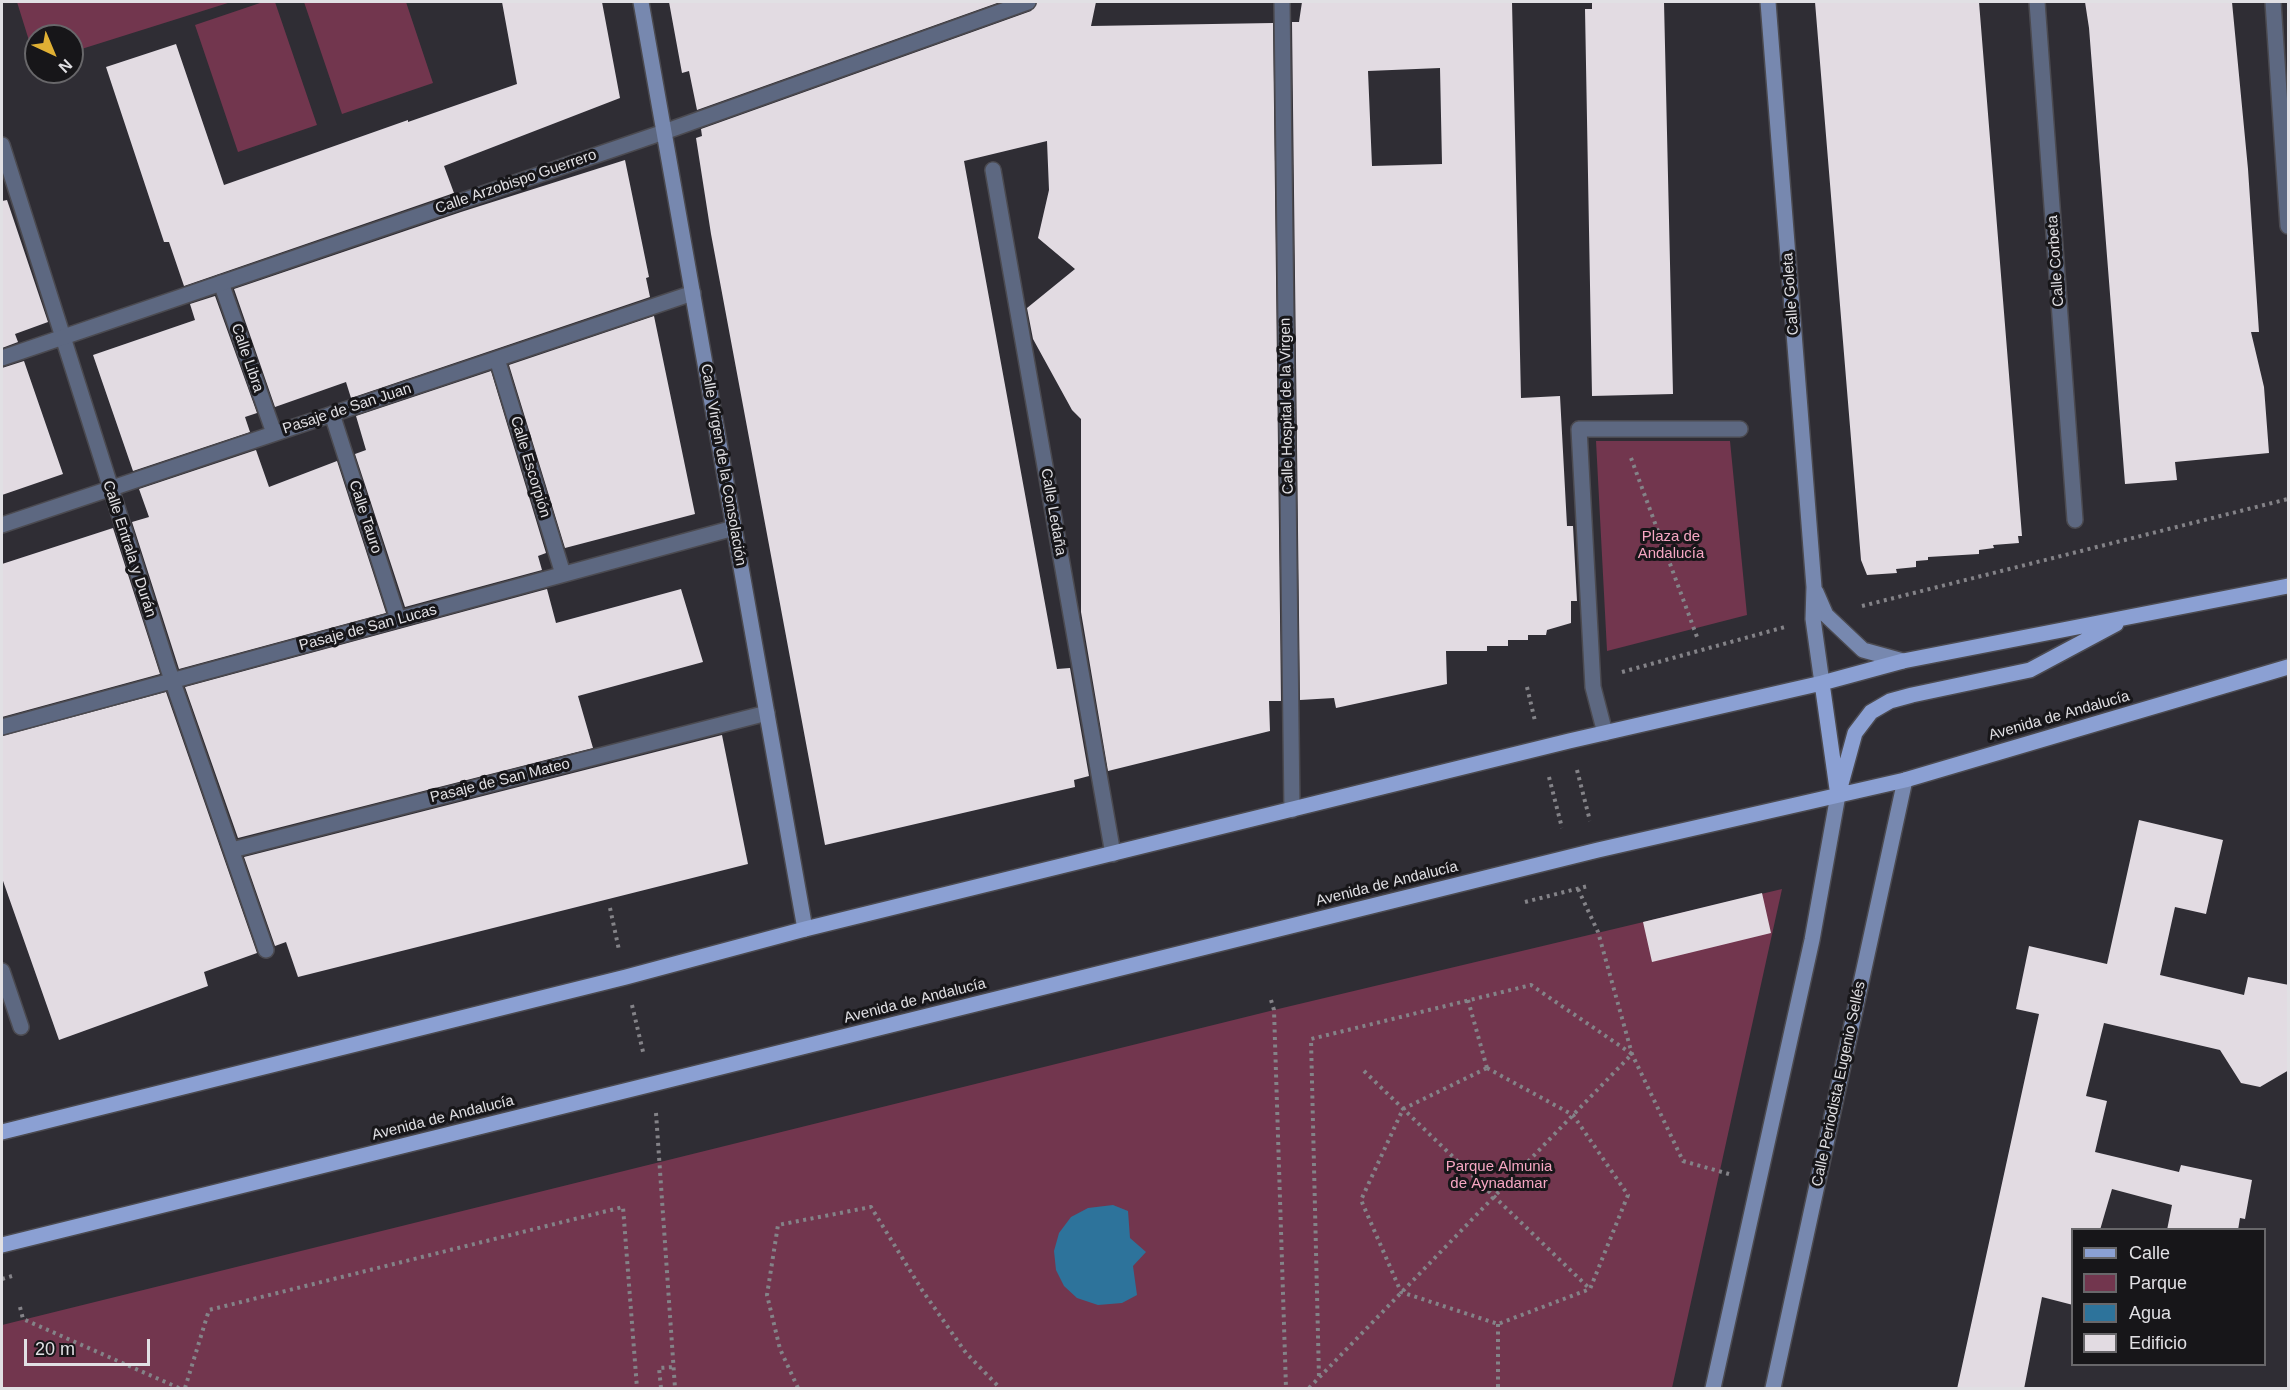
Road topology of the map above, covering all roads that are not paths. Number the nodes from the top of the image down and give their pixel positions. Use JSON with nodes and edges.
{"nodes":[{"id":1,"x":641,"y":2,"type":"edge"},
{"id":2,"x":1028,"y":2,"type":"edge"},
{"id":3,"x":1282,"y":2,"type":"edge"},
{"id":4,"x":1768,"y":2,"type":"edge"},
{"id":5,"x":2037,"y":2,"type":"edge"},
{"id":6,"x":2273,"y":2,"type":"edge"},
{"id":7,"x":664,"y":132,"type":"junction"},
{"id":8,"x":2,"y":146,"type":"edge"},
{"id":9,"x":993,"y":170,"type":"dead end"},
{"id":10,"x":2289,"y":226,"type":"edge"},
{"id":11,"x":221,"y":283,"type":"junction"},
{"id":12,"x":693,"y":293,"type":"junction"},
{"id":13,"x":61,"y":338,"type":"junction"},
{"id":14,"x":2,"y":358,"type":"edge"},
{"id":15,"x":496,"y":359,"type":"junction"},
{"id":16,"x":332,"y":414,"type":"junction"},
{"id":17,"x":1740,"y":429,"type":"dead end"},
{"id":18,"x":274,"y":434,"type":"junction"},
{"id":19,"x":110,"y":489,"type":"junction"},
{"id":20,"x":2075,"y":520,"type":"dead end"},
{"id":21,"x":2,"y":525,"type":"edge"},
{"id":22,"x":734,"y":528,"type":"junction"},
{"id":23,"x":563,"y":574,"type":"junction"},
{"id":24,"x":2289,"y":586,"type":"edge"},
{"id":25,"x":2131,"y":616,"type":"junction"},
{"id":26,"x":1820,"y":617,"type":"junction"},
{"id":27,"x":398,"y":620,"type":"junction"},
{"id":28,"x":1903,"y":661,"type":"junction"},
{"id":29,"x":2289,"y":667,"type":"edge"},
{"id":30,"x":172,"y":680,"type":"junction"},
{"id":31,"x":1822,"y":682,"type":"junction"},
{"id":32,"x":767,"y":713,"type":"junction"},
{"id":33,"x":2,"y":727,"type":"edge"},
{"id":34,"x":1605,"y":733,"type":"junction"},
{"id":35,"x":1905,"y":780,"type":"junction"},
{"id":36,"x":1838,"y":795,"type":"junction"},
{"id":37,"x":1292,"y":810,"type":"junction"},
{"id":38,"x":232,"y":850,"type":"junction"},
{"id":39,"x":1113,"y":854,"type":"junction"},
{"id":40,"x":805,"y":929,"type":"junction"},
{"id":41,"x":266,"y":950,"type":"dead end"},
{"id":42,"x":2,"y":970,"type":"edge"},
{"id":43,"x":21,"y":1027,"type":"dead end"},
{"id":44,"x":2,"y":1132,"type":"edge"},
{"id":45,"x":2,"y":1245,"type":"edge"},
{"id":46,"x":1713,"y":1389,"type":"edge"},
{"id":47,"x":1773,"y":1389,"type":"edge"}],
"edges":[{"from":1,"to":7,"type":"main road","name":"Calle Virgen de la Consolación"},
{"from":2,"to":7,"type":"street","name":"Calle Arzobispo Guerrero"},
{"from":3,"to":37,"type":"street","name":"Calle Hospital de la Virgen"},
{"from":4,"to":26,"type":"main road","name":"Calle Goleta"},
{"from":5,"to":20,"type":"street","name":"Calle Corbeta"},
{"from":6,"to":10,"type":"street"},
{"from":7,"to":11,"type":"street","name":"Calle Arzobispo Guerrero"},
{"from":7,"to":12,"type":"main road","name":"Calle Virgen de la Consolación"},
{"from":8,"to":13,"type":"street","name":"Calle Entrala y Durán"},
{"from":9,"to":39,"type":"street","name":"Calle Ledaña"},
{"from":11,"to":13,"type":"street","name":"Calle Arzobispo Guerrero"},
{"from":11,"to":18,"type":"street","name":"Calle Libra"},
{"from":12,"to":15,"type":"street","name":"Pasaje de San Juan"},
{"from":12,"to":22,"type":"main road","name":"Calle Virgen de la Consolación"},
{"from":13,"to":14,"type":"street","name":"Calle Arzobispo Guerrero"},
{"from":13,"to":19,"type":"street","name":"Calle Entrala y Durán"},
{"from":15,"to":16,"type":"street","name":"Pasaje de San Juan"},
{"from":15,"to":23,"type":"street","name":"Calle Escorpión"},
{"from":16,"to":18,"type":"street","name":"Pasaje de San Juan"},
{"from":16,"to":27,"type":"street","name":"Calle Tauro"},
{"from":17,"to":34,"type":"street"},
{"from":18,"to":19,"type":"street","name":"Pasaje de San Juan"},
{"from":19,"to":21,"type":"street","name":"Pasaje de San Juan"},
{"from":19,"to":30,"type":"street","name":"Calle Entrala y Durán"},
{"from":22,"to":23,"type":"street","name":"Pasaje de San Lucas"},
{"from":22,"to":32,"type":"main road","name":"Calle Virgen de la Consolación"},
{"from":23,"to":27,"type":"street","name":"Pasaje de San Lucas"},
{"from":24,"to":25,"type":"main road"},
{"from":25,"to":28,"type":"main road"},
{"from":25,"to":36,"type":"main road"},
{"from":26,"to":28,"type":"main road"},
{"from":26,"to":31,"type":"main road","name":"Calle Goleta"},
{"from":27,"to":30,"type":"street","name":"Pasaje de San Lucas"},
{"from":28,"to":31,"type":"main road"},
{"from":29,"to":35,"type":"main road","name":"Avenida de Andalucía"},
{"from":30,"to":33,"type":"street","name":"Pasaje de San Lucas"},
{"from":30,"to":38,"type":"street","name":"Calle Entrala y Durán"},
{"from":31,"to":34,"type":"main road"},
{"from":31,"to":36,"type":"main road"},
{"from":32,"to":38,"type":"street","name":"Pasaje de San Mateo"},
{"from":32,"to":40,"type":"main road","name":"Calle Virgen de la Consolación"},
{"from":34,"to":37,"type":"main road"},
{"from":35,"to":36,"type":"main road","name":"Avenida de Andalucía"},
{"from":35,"to":47,"type":"main road","name":"Calle Periodista Eugenio Sellés"},
{"from":36,"to":45,"type":"main road","name":"Avenida de Andalucía"},
{"from":36,"to":46,"type":"main road"},
{"from":37,"to":39,"type":"main road"},
{"from":38,"to":41,"type":"street","name":"Calle Entrala y Durán"},
{"from":39,"to":40,"type":"main road"},
{"from":40,"to":44,"type":"main road"},
{"from":42,"to":43,"type":"street"}]}
